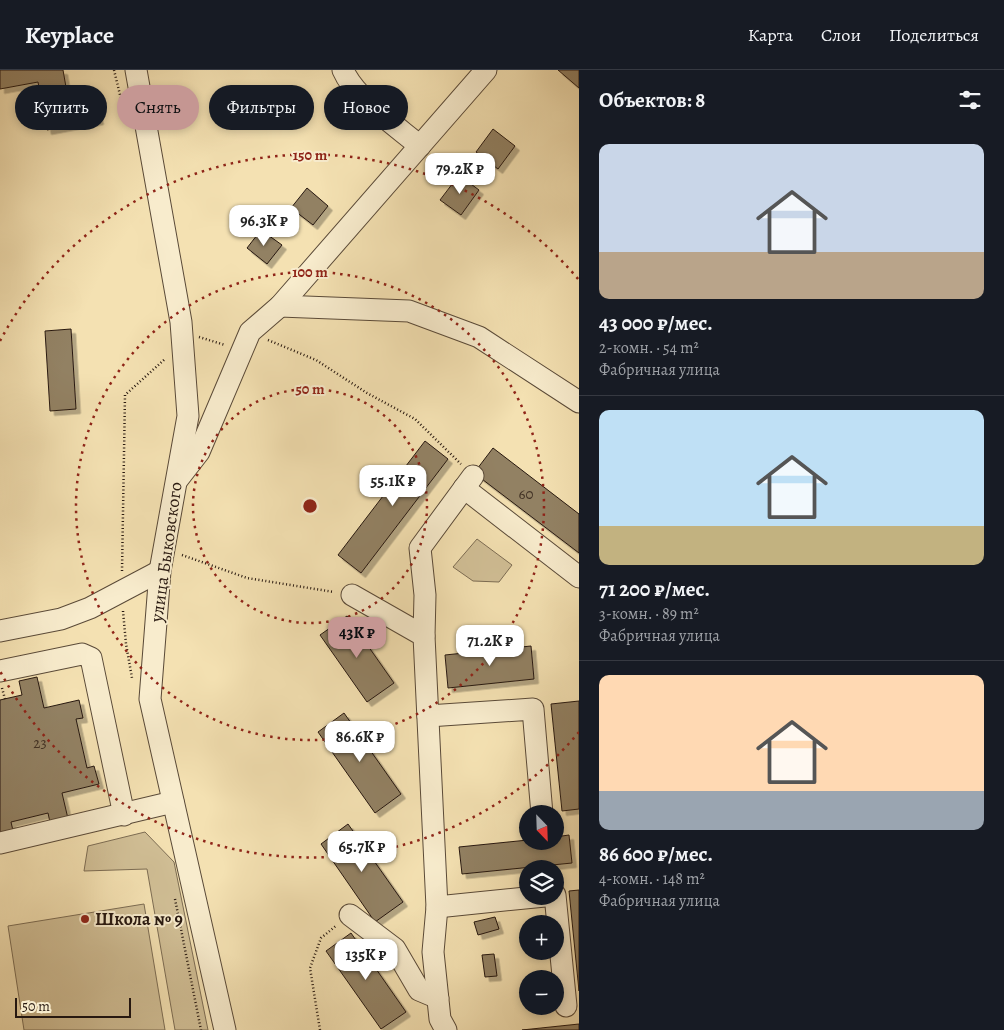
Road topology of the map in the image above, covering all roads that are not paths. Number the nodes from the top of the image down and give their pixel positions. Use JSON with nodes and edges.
{"nodes":[{"id":1,"x":136,"y":70,"type":"edge"},
{"id":2,"x":343,"y":70,"type":"edge"},
{"id":3,"x":486,"y":70,"type":"edge"},
{"id":4,"x":420,"y":146,"type":"junction"},
{"id":5,"x":280,"y":306,"type":"junction"},
{"id":6,"x":579,"y":402,"type":"edge"},
{"id":7,"x":176,"y":482,"type":"junction"},
{"id":8,"x":160,"y":571,"type":"junction"},
{"id":9,"x":579,"y":577,"type":"edge"},
{"id":10,"x":352,"y":595,"type":"road end"},
{"id":11,"x":5,"y":626,"type":"edge"},
{"id":12,"x":424,"y":636,"type":"junction"},
{"id":13,"x":0,"y":671,"type":"edge"},
{"id":14,"x":428,"y":716,"type":"junction"},
{"id":15,"x":173,"y":802,"type":"junction"},
{"id":16,"x":541,"y":805,"type":"edge"},
{"id":17,"x":124,"y":815,"type":"junction"},
{"id":18,"x":0,"y":843,"type":"edge"},
{"id":19,"x":519,"y":898,"type":"edge"},
{"id":20,"x":556,"y":905,"type":"edge"},
{"id":21,"x":437,"y":906,"type":"junction"},
{"id":22,"x":350,"y":915,"type":"road end"},
{"id":23,"x":438,"y":998,"type":"junction"},
{"id":24,"x":566,"y":1006,"type":"dead end"},
{"id":25,"x":226,"y":1030,"type":"edge"},
{"id":26,"x":446,"y":1030,"type":"edge"}],
"edges":[{"from":1,"to":7,"type":"street","name":"улица Быковского"},
{"from":2,"to":4,"type":"street"},
{"from":3,"to":4,"type":"street"},
{"from":4,"to":5,"type":"street"},
{"from":5,"to":6,"type":"street"},
{"from":5,"to":7,"type":"street"},
{"from":7,"to":8,"type":"street","name":"улица Быковского"},
{"from":8,"to":11,"type":"street"},
{"from":8,"to":15,"type":"street","name":"улица Быковского"},
{"from":9,"to":12,"type":"street"},
{"from":10,"to":12,"type":"street"},
{"from":12,"to":14,"type":"street"},
{"from":13,"to":17,"type":"street"},
{"from":14,"to":16,"type":"street"},
{"from":14,"to":21,"type":"street"},
{"from":15,"to":17,"type":"street"},
{"from":15,"to":25,"type":"street","name":"улица Быковского"},
{"from":17,"to":18,"type":"street"},
{"from":19,"to":21,"type":"street"},
{"from":20,"to":24,"type":"street"},
{"from":21,"to":23,"type":"street"},
{"from":22,"to":23,"type":"street"},
{"from":23,"to":26,"type":"street"}]}
